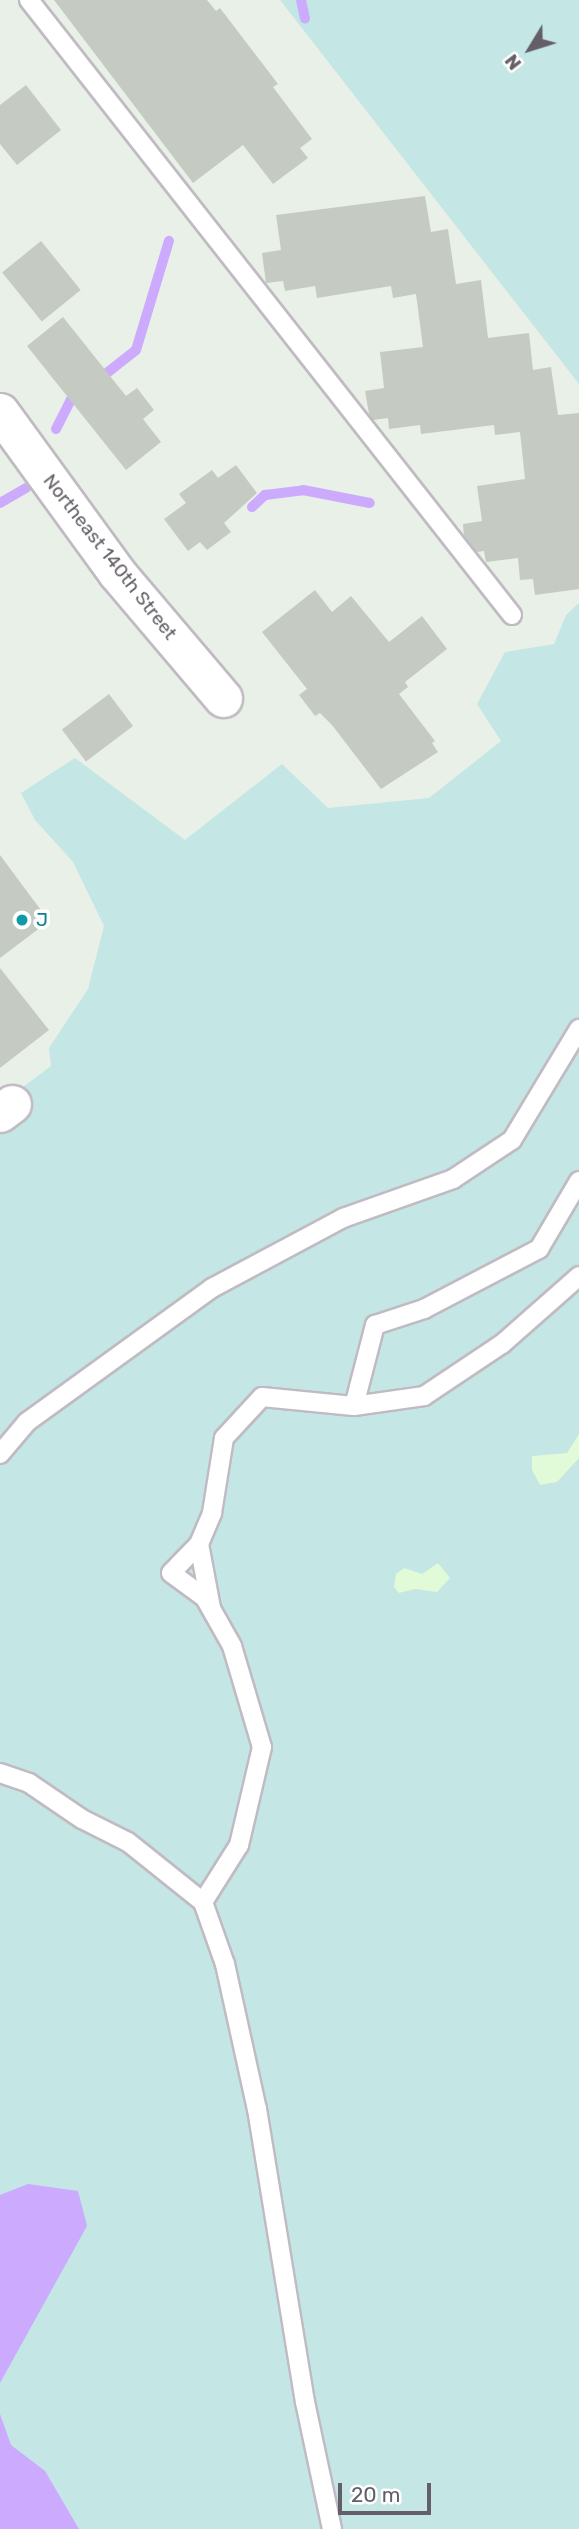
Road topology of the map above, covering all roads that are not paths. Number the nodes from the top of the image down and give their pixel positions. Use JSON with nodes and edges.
{"nodes":[{"id":1,"x":29,"y":0,"type":"edge"},
{"id":2,"x":0,"y":412,"type":"edge"},
{"id":3,"x":512,"y":615,"type":"dead end"},
{"id":4,"x":223,"y":698,"type":"dead end"},
{"id":5,"x":579,"y":1030,"type":"edge"},
{"id":6,"x":579,"y":1181,"type":"edge"},
{"id":7,"x":579,"y":1276,"type":"edge"},
{"id":8,"x":354,"y":1406,"type":"junction"},
{"id":9,"x":0,"y":1454,"type":"edge"},
{"id":10,"x":199,"y":1544,"type":"junction"},
{"id":11,"x":211,"y":1608,"type":"junction"},
{"id":12,"x":0,"y":1773,"type":"edge"},
{"id":13,"x":203,"y":1902,"type":"junction"},
{"id":14,"x":332,"y":2529,"type":"edge"}],
"edges":[{"from":1,"to":3,"type":"lane"},
{"from":2,"to":4,"type":"street","name":"Northeast 140th Street"},
{"from":5,"to":9,"type":"lane"},
{"from":6,"to":8,"type":"lane"},
{"from":7,"to":8,"type":"lane"},
{"from":8,"to":10,"type":"lane"},
{"from":10,"to":11,"type":"lane"},
{"from":10,"to":11,"type":"lane"},
{"from":11,"to":13,"type":"lane"},
{"from":12,"to":13,"type":"lane"},
{"from":13,"to":14,"type":"lane"}]}
